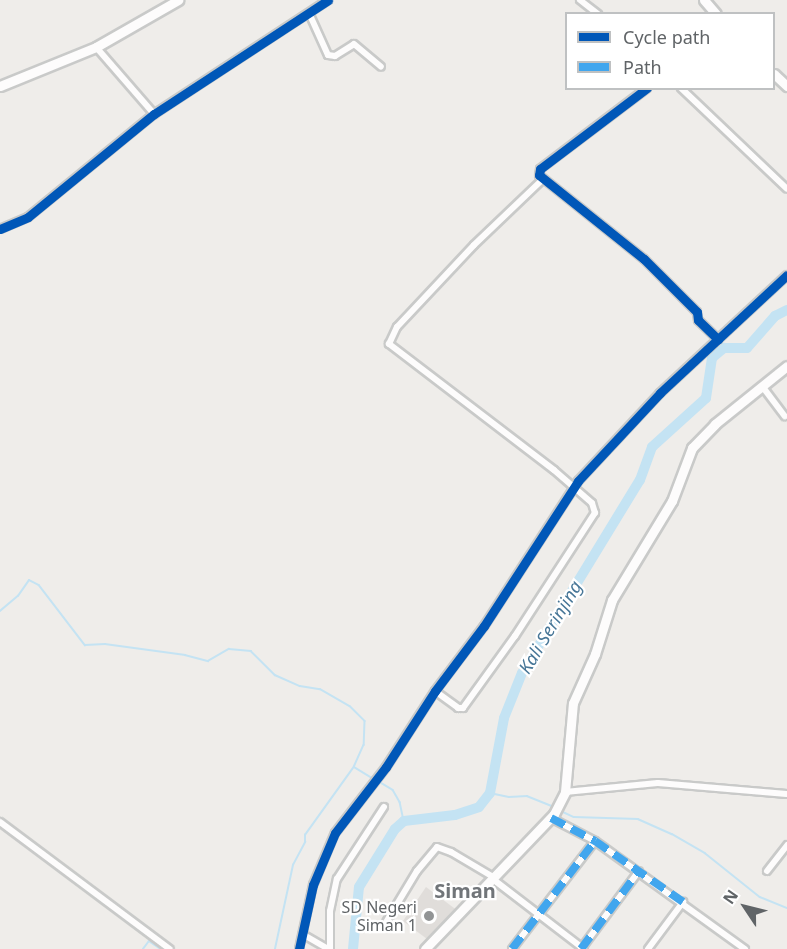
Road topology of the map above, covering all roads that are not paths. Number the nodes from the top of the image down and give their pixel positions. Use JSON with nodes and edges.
{"nodes":[{"id":1,"x":178,"y":0,"type":"edge"},
{"id":2,"x":328,"y":0,"type":"edge"},
{"id":3,"x":580,"y":0,"type":"edge"},
{"id":4,"x":704,"y":0,"type":"edge"},
{"id":5,"x":595,"y":12,"type":"edge"},
{"id":6,"x":714,"y":12,"type":"edge"},
{"id":7,"x":309,"y":13,"type":"junction"},
{"id":8,"x":96,"y":47,"type":"junction"},
{"id":9,"x":381,"y":67,"type":"dead end"},
{"id":10,"x":775,"y":75,"type":"edge"},
{"id":11,"x":0,"y":86,"type":"edge"},
{"id":12,"x":787,"y":86,"type":"edge"},
{"id":13,"x":643,"y":90,"type":"edge"},
{"id":14,"x":683,"y":90,"type":"edge"},
{"id":15,"x":154,"y":114,"type":"junction"},
{"id":16,"x":543,"y":179,"type":"junction"},
{"id":17,"x":787,"y":189,"type":"edge"},
{"id":18,"x":0,"y":229,"type":"edge"},
{"id":19,"x":787,"y":275,"type":"edge"},
{"id":20,"x":717,"y":339,"type":"junction"},
{"id":21,"x":787,"y":366,"type":"edge"},
{"id":22,"x":762,"y":386,"type":"junction"},
{"id":23,"x":786,"y":416,"type":"edge"},
{"id":24,"x":574,"y":487,"type":"junction"},
{"id":25,"x":435,"y":691,"type":"junction"},
{"id":26,"x":565,"y":792,"type":"junction"},
{"id":27,"x":787,"y":794,"type":"edge"},
{"id":28,"x":384,"y":807,"type":"dead end"},
{"id":29,"x":552,"y":816,"type":"junction"},
{"id":30,"x":0,"y":822,"type":"edge"},
{"id":31,"x":595,"y":840,"type":"junction"},
{"id":32,"x":787,"y":845,"type":"edge"},
{"id":33,"x":639,"y":871,"type":"junction"},
{"id":34,"x":767,"y":871,"type":"dead end"},
{"id":35,"x":494,"y":879,"type":"junction"},
{"id":36,"x":683,"y":902,"type":"junction"},
{"id":37,"x":538,"y":915,"type":"junction"},
{"id":38,"x":385,"y":924,"type":"dead end"},
{"id":39,"x":304,"y":935,"type":"junction"},
{"id":40,"x":170,"y":949,"type":"edge"},
{"id":41,"x":299,"y":949,"type":"edge"},
{"id":42,"x":329,"y":949,"type":"edge"},
{"id":43,"x":425,"y":949,"type":"edge"},
{"id":44,"x":512,"y":949,"type":"edge"},
{"id":45,"x":582,"y":949,"type":"edge"},
{"id":46,"x":648,"y":949,"type":"edge"},
{"id":47,"x":745,"y":949,"type":"edge"}],
"edges":[{"from":1,"to":8,"type":"main road"},
{"from":2,"to":7,"type":"street"},
{"from":3,"to":5,"type":"street"},
{"from":4,"to":6,"type":"main road"},
{"from":7,"to":9,"type":"street"},
{"from":7,"to":15,"type":"street"},
{"from":8,"to":11,"type":"main road"},
{"from":8,"to":15,"type":"street"},
{"from":10,"to":12,"type":"main road"},
{"from":13,"to":16,"type":"street"},
{"from":14,"to":17,"type":"street"},
{"from":15,"to":18,"type":"street"},
{"from":16,"to":20,"type":"street"},
{"from":16,"to":24,"type":"street"},
{"from":19,"to":20,"type":"street"},
{"from":20,"to":24,"type":"street"},
{"from":21,"to":22,"type":"main road"},
{"from":22,"to":23,"type":"street"},
{"from":22,"to":26,"type":"main road"},
{"from":24,"to":25,"type":"street"},
{"from":24,"to":25,"type":"street"},
{"from":25,"to":39,"type":"street"},
{"from":26,"to":27,"type":"street"},
{"from":26,"to":29,"type":"main road"},
{"from":28,"to":42,"type":"street"},
{"from":29,"to":31,"type":"street"},
{"from":29,"to":35,"type":"main road"},
{"from":30,"to":40,"type":"street"},
{"from":31,"to":33,"type":"street"},
{"from":31,"to":37,"type":"street"},
{"from":32,"to":34,"type":"street"},
{"from":33,"to":36,"type":"street"},
{"from":33,"to":45,"type":"street"},
{"from":35,"to":37,"type":"street"},
{"from":35,"to":38,"type":"street"},
{"from":35,"to":43,"type":"main road"},
{"from":36,"to":46,"type":"street"},
{"from":36,"to":47,"type":"street"},
{"from":37,"to":44,"type":"street"},
{"from":37,"to":45,"type":"street"},
{"from":39,"to":41,"type":"street"},
{"from":39,"to":42,"type":"street"}]}
